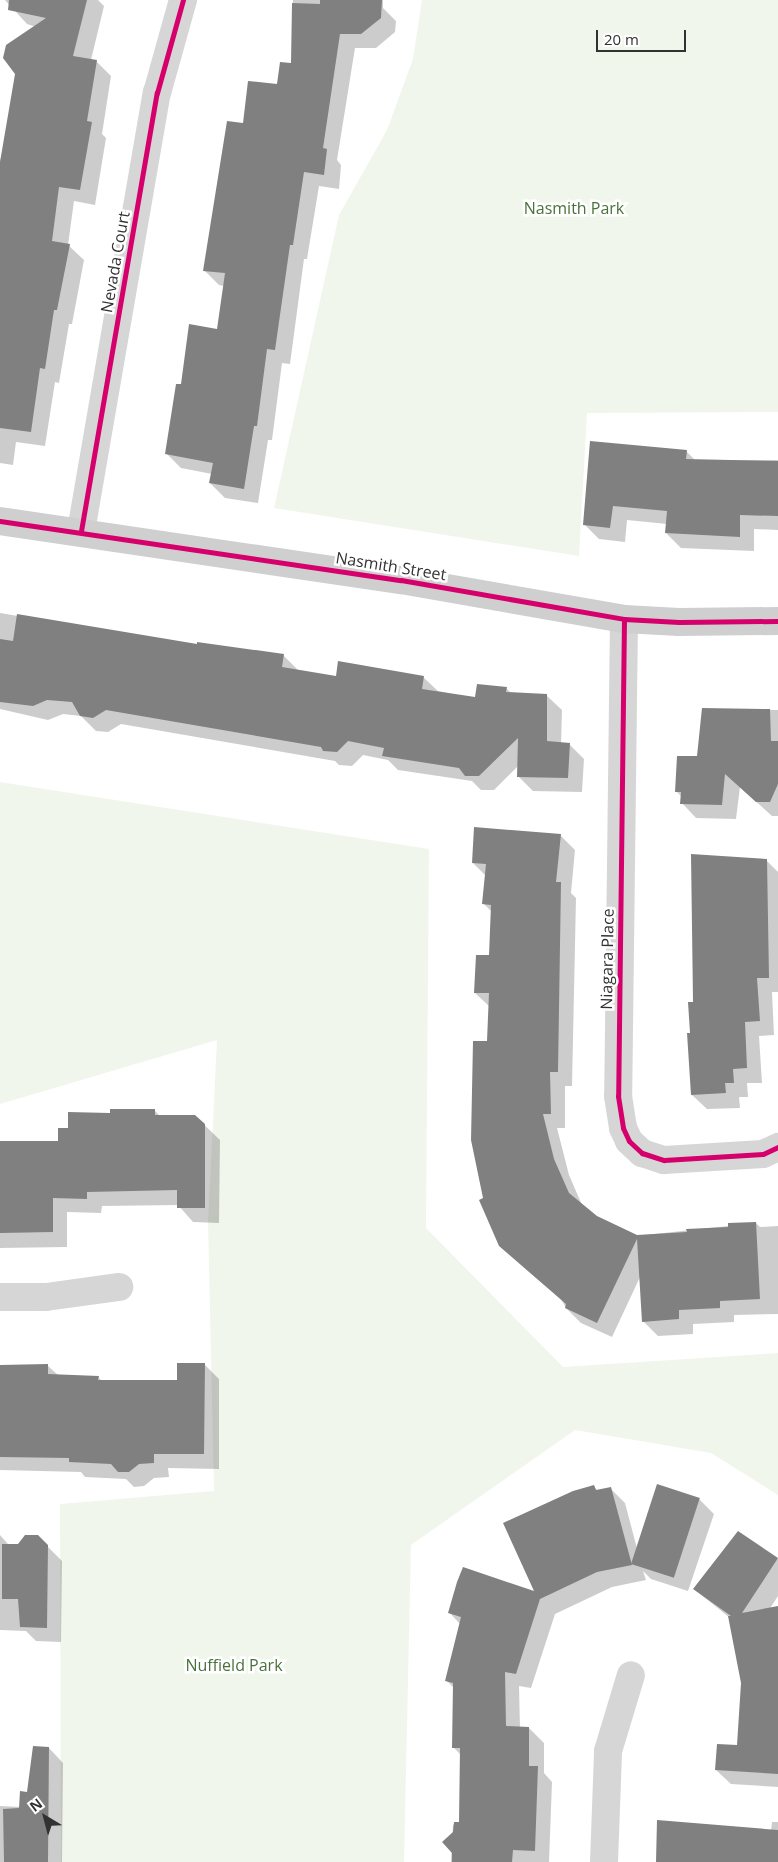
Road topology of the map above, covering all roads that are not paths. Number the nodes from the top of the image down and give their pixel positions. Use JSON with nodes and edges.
{"nodes":[{"id":1,"x":183,"y":0,"type":"edge"},
{"id":2,"x":0,"y":521,"type":"edge"},
{"id":3,"x":81,"y":531,"type":"junction"},
{"id":4,"x":624,"y":619,"type":"junction"},
{"id":5,"x":778,"y":621,"type":"edge"},
{"id":6,"x":778,"y":1147,"type":"edge"},
{"id":7,"x":119,"y":1286,"type":"dead end"},
{"id":8,"x":0,"y":1297,"type":"edge"},
{"id":9,"x":632,"y":1676,"type":"dead end"},
{"id":10,"x":604,"y":1862,"type":"edge"}],
"edges":[{"from":1,"to":3,"type":"street","name":"Nevada Court"},
{"from":2,"to":3,"type":"street","name":"Nasmith Street"},
{"from":3,"to":4,"type":"street","name":"Nasmith Street"},
{"from":4,"to":5,"type":"street","name":"Nasmith Street"},
{"from":4,"to":6,"type":"street","name":"Niagara Place"},
{"from":7,"to":8,"type":"street"},
{"from":9,"to":10,"type":"street"}]}
